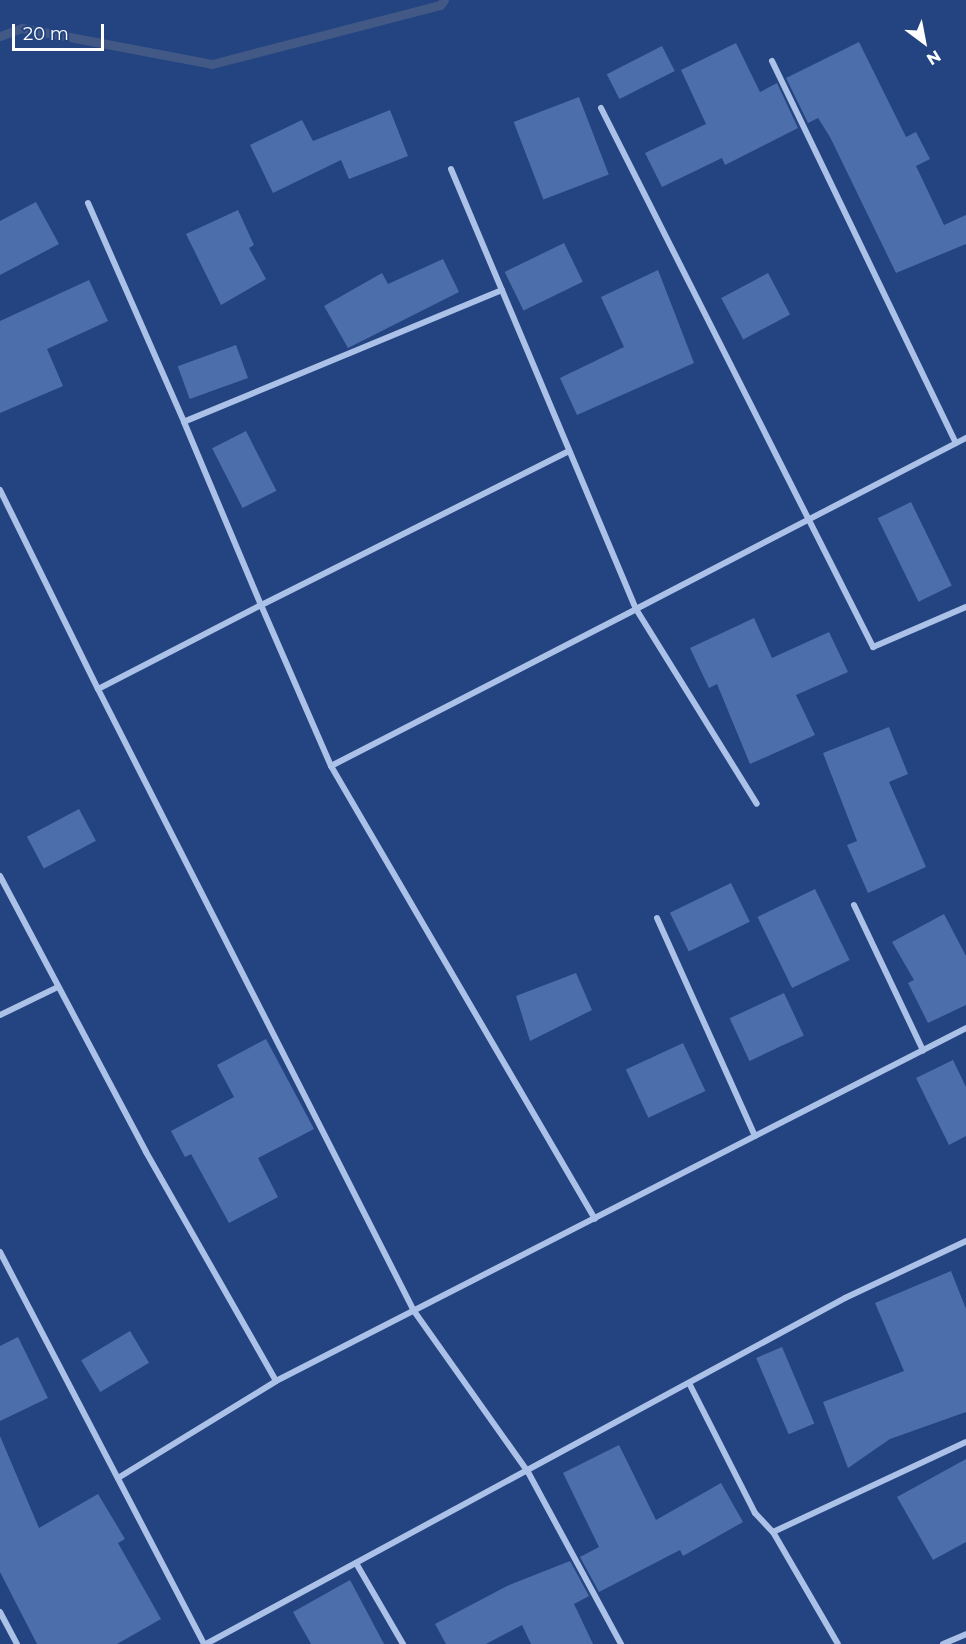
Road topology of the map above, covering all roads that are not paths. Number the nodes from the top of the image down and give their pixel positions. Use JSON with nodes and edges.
{"nodes":[{"id":1,"x":772,"y":61,"type":"dead end"},
{"id":2,"x":601,"y":108,"type":"dead end"},
{"id":3,"x":451,"y":169,"type":"dead end"},
{"id":4,"x":88,"y":203,"type":"dead end"},
{"id":5,"x":502,"y":290,"type":"junction"},
{"id":6,"x":184,"y":422,"type":"junction"},
{"id":7,"x":966,"y":438,"type":"edge"},
{"id":8,"x":956,"y":443,"type":"junction"},
{"id":9,"x":569,"y":451,"type":"junction"},
{"id":10,"x":0,"y":490,"type":"edge"},
{"id":11,"x":807,"y":523,"type":"junction"},
{"id":12,"x":261,"y":605,"type":"junction"},
{"id":13,"x":966,"y":607,"type":"edge"},
{"id":14,"x":636,"y":609,"type":"junction"},
{"id":15,"x":98,"y":689,"type":"junction"},
{"id":16,"x":331,"y":766,"type":"junction"},
{"id":17,"x":758,"y":804,"type":"dead end"},
{"id":18,"x":0,"y":876,"type":"edge"},
{"id":19,"x":854,"y":905,"type":"dead end"},
{"id":20,"x":657,"y":918,"type":"dead end"},
{"id":21,"x":58,"y":987,"type":"junction"},
{"id":22,"x":0,"y":1015,"type":"edge"},
{"id":23,"x":966,"y":1028,"type":"edge"},
{"id":24,"x":924,"y":1050,"type":"junction"},
{"id":25,"x":755,"y":1136,"type":"junction"},
{"id":26,"x":595,"y":1219,"type":"junction"},
{"id":27,"x":966,"y":1241,"type":"edge"},
{"id":28,"x":0,"y":1252,"type":"edge"},
{"id":29,"x":414,"y":1311,"type":"junction"},
{"id":30,"x":276,"y":1381,"type":"junction"},
{"id":31,"x":689,"y":1383,"type":"junction"},
{"id":32,"x":966,"y":1442,"type":"edge"},
{"id":33,"x":528,"y":1472,"type":"junction"},
{"id":34,"x":118,"y":1478,"type":"junction"},
{"id":35,"x":773,"y":1532,"type":"junction"},
{"id":36,"x":356,"y":1563,"type":"junction"},
{"id":37,"x":0,"y":1612,"type":"edge"},
{"id":38,"x":966,"y":1634,"type":"edge"},
{"id":39,"x":17,"y":1644,"type":"edge"},
{"id":40,"x":205,"y":1644,"type":"edge"},
{"id":41,"x":404,"y":1644,"type":"edge"},
{"id":42,"x":621,"y":1644,"type":"edge"},
{"id":43,"x":838,"y":1644,"type":"edge"},
{"id":44,"x":943,"y":1644,"type":"edge"}],
"edges":[{"from":1,"to":8,"type":"street"},
{"from":2,"to":11,"type":"street"},
{"from":3,"to":5,"type":"street"},
{"from":4,"to":6,"type":"street"},
{"from":5,"to":6,"type":"street"},
{"from":5,"to":9,"type":"street"},
{"from":6,"to":12,"type":"street"},
{"from":7,"to":8,"type":"street"},
{"from":8,"to":11,"type":"street"},
{"from":9,"to":12,"type":"street"},
{"from":9,"to":14,"type":"street"},
{"from":10,"to":15,"type":"street"},
{"from":11,"to":13,"type":"street"},
{"from":11,"to":14,"type":"street"},
{"from":12,"to":15,"type":"street"},
{"from":12,"to":16,"type":"street"},
{"from":14,"to":16,"type":"street"},
{"from":14,"to":17,"type":"street"},
{"from":15,"to":29,"type":"street"},
{"from":16,"to":26,"type":"street"},
{"from":18,"to":21,"type":"street"},
{"from":19,"to":24,"type":"street"},
{"from":20,"to":25,"type":"street"},
{"from":21,"to":22,"type":"street"},
{"from":21,"to":30,"type":"street"},
{"from":23,"to":24,"type":"street"},
{"from":24,"to":25,"type":"street"},
{"from":25,"to":26,"type":"street"},
{"from":26,"to":29,"type":"street"},
{"from":27,"to":31,"type":"street"},
{"from":28,"to":34,"type":"street"},
{"from":29,"to":30,"type":"street"},
{"from":29,"to":33,"type":"street"},
{"from":30,"to":34,"type":"street"},
{"from":31,"to":33,"type":"street"},
{"from":31,"to":35,"type":"street"},
{"from":32,"to":35,"type":"street"},
{"from":33,"to":36,"type":"street"},
{"from":33,"to":42,"type":"street"},
{"from":34,"to":40,"type":"street"},
{"from":35,"to":43,"type":"street"},
{"from":36,"to":40,"type":"street"},
{"from":36,"to":41,"type":"street"},
{"from":37,"to":39,"type":"street"},
{"from":38,"to":44,"type":"street"}]}
